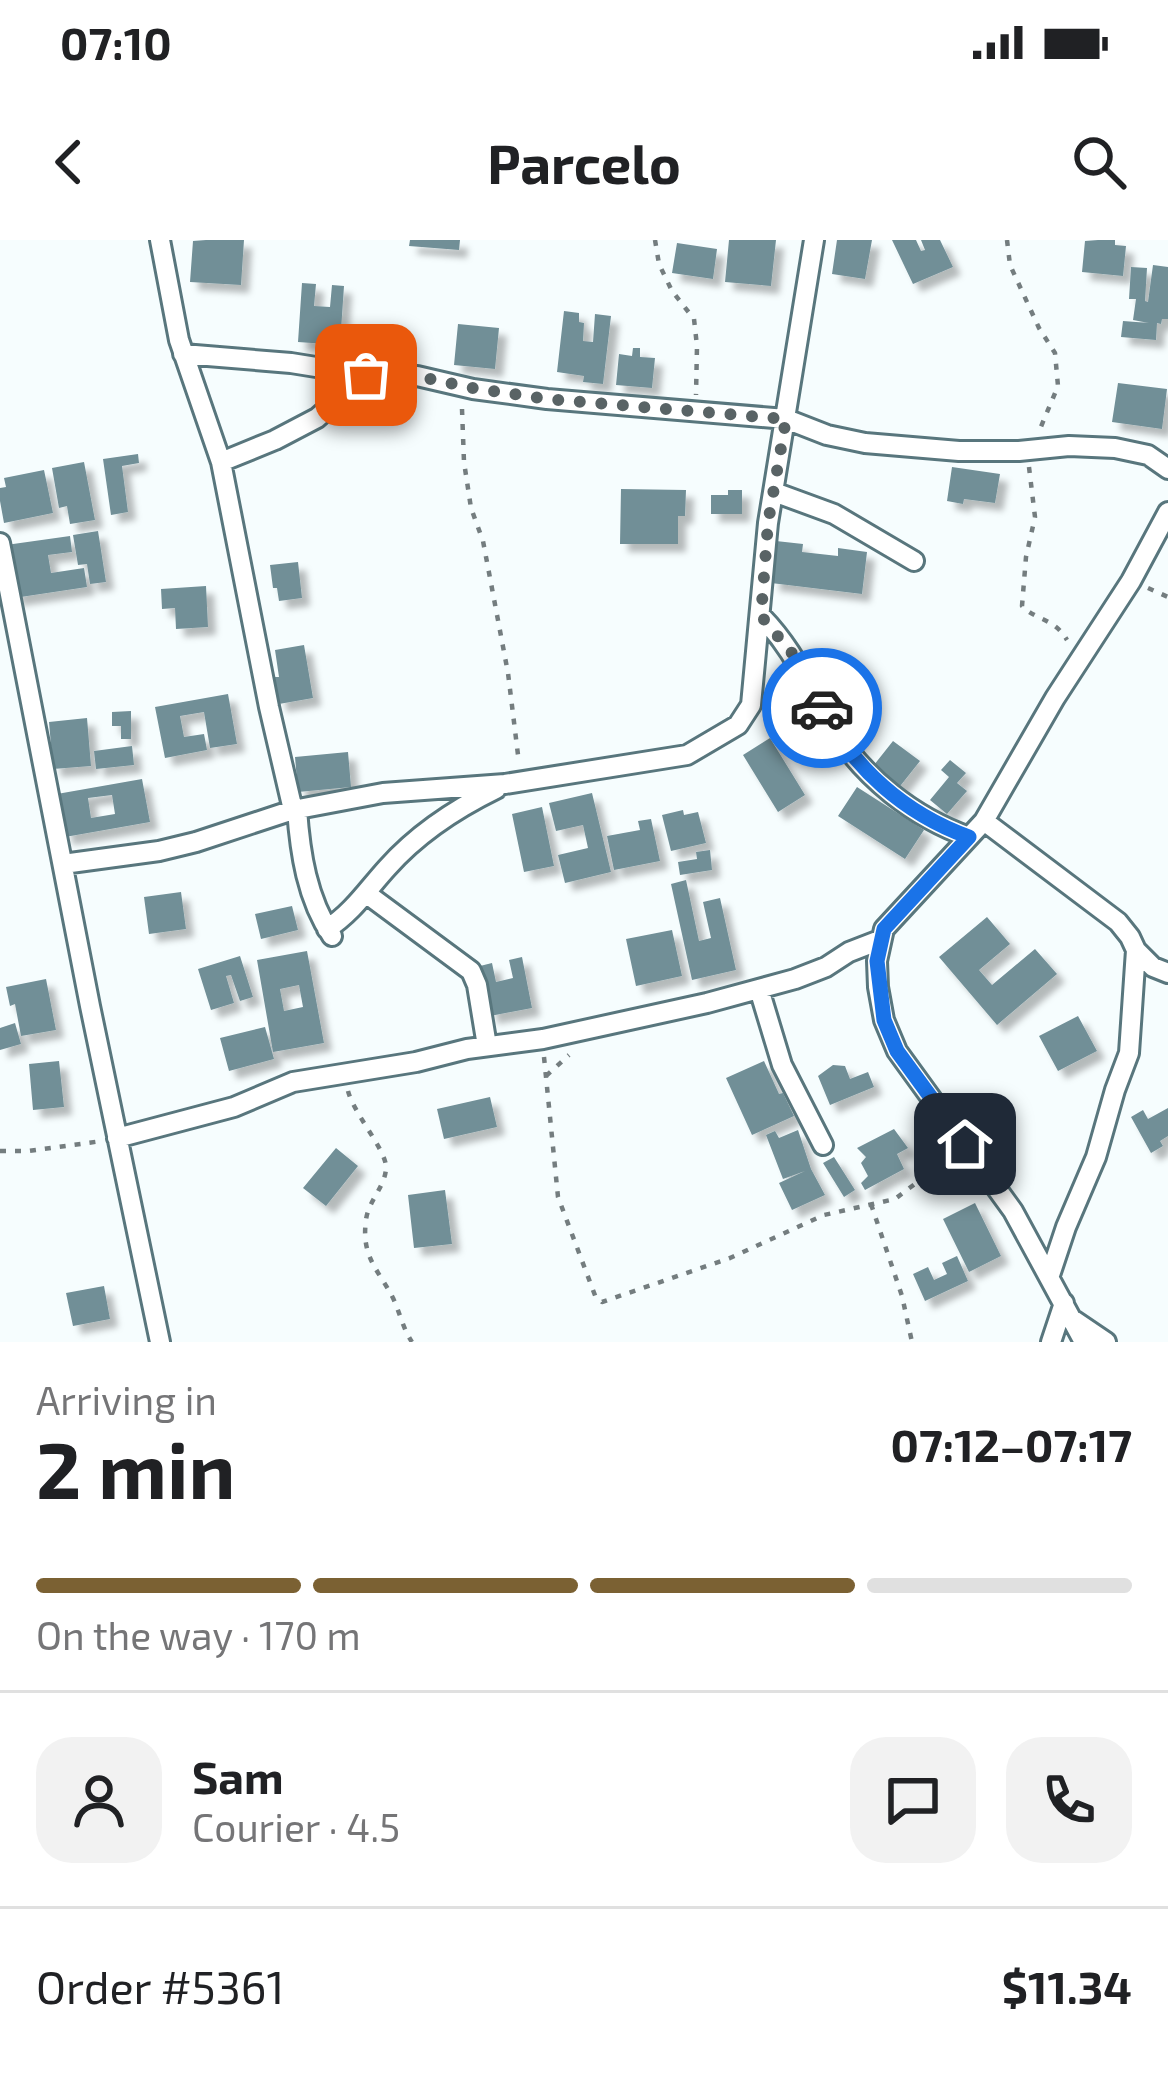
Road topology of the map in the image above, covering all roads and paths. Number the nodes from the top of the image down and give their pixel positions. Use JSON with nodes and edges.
{"nodes":[{"id":1,"x":160,"y":240,"type":"edge"},
{"id":2,"x":655,"y":240,"type":"edge"},
{"id":3,"x":814,"y":240,"type":"edge"},
{"id":4,"x":1007,"y":240,"type":"edge"},
{"id":5,"x":183,"y":355,"type":"junction"},
{"id":6,"x":366,"y":375,"type":"junction"},
{"id":7,"x":473,"y":388,"type":"junction"},
{"id":8,"x":695,"y":412,"type":"junction"},
{"id":9,"x":786,"y":419,"type":"junction"},
{"id":10,"x":1029,"y":450,"type":"junction"},
{"id":11,"x":221,"y":462,"type":"junction"},
{"id":12,"x":1168,"y":469,"type":"edge"},
{"id":13,"x":774,"y":492,"type":"junction"},
{"id":14,"x":1168,"y":512,"type":"edge"},
{"id":15,"x":0,"y":543,"type":"edge"},
{"id":16,"x":914,"y":561,"type":"dead end"},
{"id":17,"x":761,"y":616,"type":"junction"},
{"id":18,"x":1078,"y":662,"type":"junction"},
{"id":19,"x":513,"y":783,"type":"junction"},
{"id":20,"x":295,"y":809,"type":"junction"},
{"id":21,"x":984,"y":821,"type":"junction"},
{"id":22,"x":969,"y":837,"type":"junction"},
{"id":23,"x":63,"y":864,"type":"junction"},
{"id":24,"x":367,"y":894,"type":"junction"},
{"id":25,"x":880,"y":940,"type":"junction"},
{"id":26,"x":1136,"y":950,"type":"junction"},
{"id":27,"x":1168,"y":974,"type":"edge"},
{"id":28,"x":759,"y":989,"type":"junction"},
{"id":29,"x":543,"y":1039,"type":"junction"},
{"id":30,"x":487,"y":1046,"type":"junction"},
{"id":31,"x":343,"y":1074,"type":"junction"},
{"id":32,"x":117,"y":1138,"type":"junction"},
{"id":33,"x":823,"y":1144,"type":"dead end"},
{"id":34,"x":965,"y":1144,"type":"junction"},
{"id":35,"x":0,"y":1151,"type":"edge"},
{"id":36,"x":871,"y":1204,"type":"junction"},
{"id":37,"x":1050,"y":1275,"type":"junction"},
{"id":38,"x":1068,"y":1311,"type":"junction"},
{"id":39,"x":411,"y":1341,"type":"edge"},
{"id":40,"x":160,"y":1342,"type":"edge"},
{"id":41,"x":912,"y":1342,"type":"edge"},
{"id":42,"x":1051,"y":1342,"type":"edge"},
{"id":43,"x":1084,"y":1342,"type":"edge"},
{"id":44,"x":1106,"y":1342,"type":"edge"}],
"edges":[{"from":1,"to":5,"type":"street"},
{"from":2,"to":8,"type":"path"},
{"from":3,"to":9,"type":"street"},
{"from":4,"to":10,"type":"path"},
{"from":5,"to":6,"type":"street"},
{"from":5,"to":11,"type":"street"},
{"from":6,"to":7,"type":"street"},
{"from":6,"to":11,"type":"street"},
{"from":7,"to":8,"type":"street"},
{"from":7,"to":19,"type":"path"},
{"from":8,"to":9,"type":"street"},
{"from":9,"to":10,"type":"street"},
{"from":9,"to":13,"type":"street"},
{"from":10,"to":12,"type":"street"},
{"from":10,"to":18,"type":"path"},
{"from":11,"to":20,"type":"street"},
{"from":13,"to":16,"type":"street"},
{"from":13,"to":17,"type":"street"},
{"from":14,"to":18,"type":"street"},
{"from":15,"to":23,"type":"street"},
{"from":17,"to":19,"type":"street"},
{"from":17,"to":22,"type":"street"},
{"from":18,"to":21,"type":"street"},
{"from":19,"to":20,"type":"street"},
{"from":19,"to":24,"type":"street"},
{"from":20,"to":23,"type":"street"},
{"from":20,"to":24,"type":"street"},
{"from":21,"to":22,"type":"street"},
{"from":21,"to":26,"type":"street"},
{"from":22,"to":25,"type":"street"},
{"from":23,"to":32,"type":"street"},
{"from":24,"to":30,"type":"street"},
{"from":25,"to":28,"type":"street"},
{"from":25,"to":34,"type":"street"},
{"from":26,"to":27,"type":"street"},
{"from":26,"to":37,"type":"street"},
{"from":28,"to":29,"type":"street"},
{"from":28,"to":33,"type":"street"},
{"from":29,"to":30,"type":"street"},
{"from":29,"to":36,"type":"path"},
{"from":30,"to":31,"type":"street"},
{"from":31,"to":32,"type":"street"},
{"from":31,"to":39,"type":"path"},
{"from":32,"to":35,"type":"path"},
{"from":32,"to":40,"type":"street"},
{"from":34,"to":36,"type":"path"},
{"from":34,"to":37,"type":"street"},
{"from":36,"to":41,"type":"path"},
{"from":37,"to":38,"type":"street"},
{"from":38,"to":42,"type":"street"},
{"from":38,"to":43,"type":"street"},
{"from":38,"to":44,"type":"street"}]}
